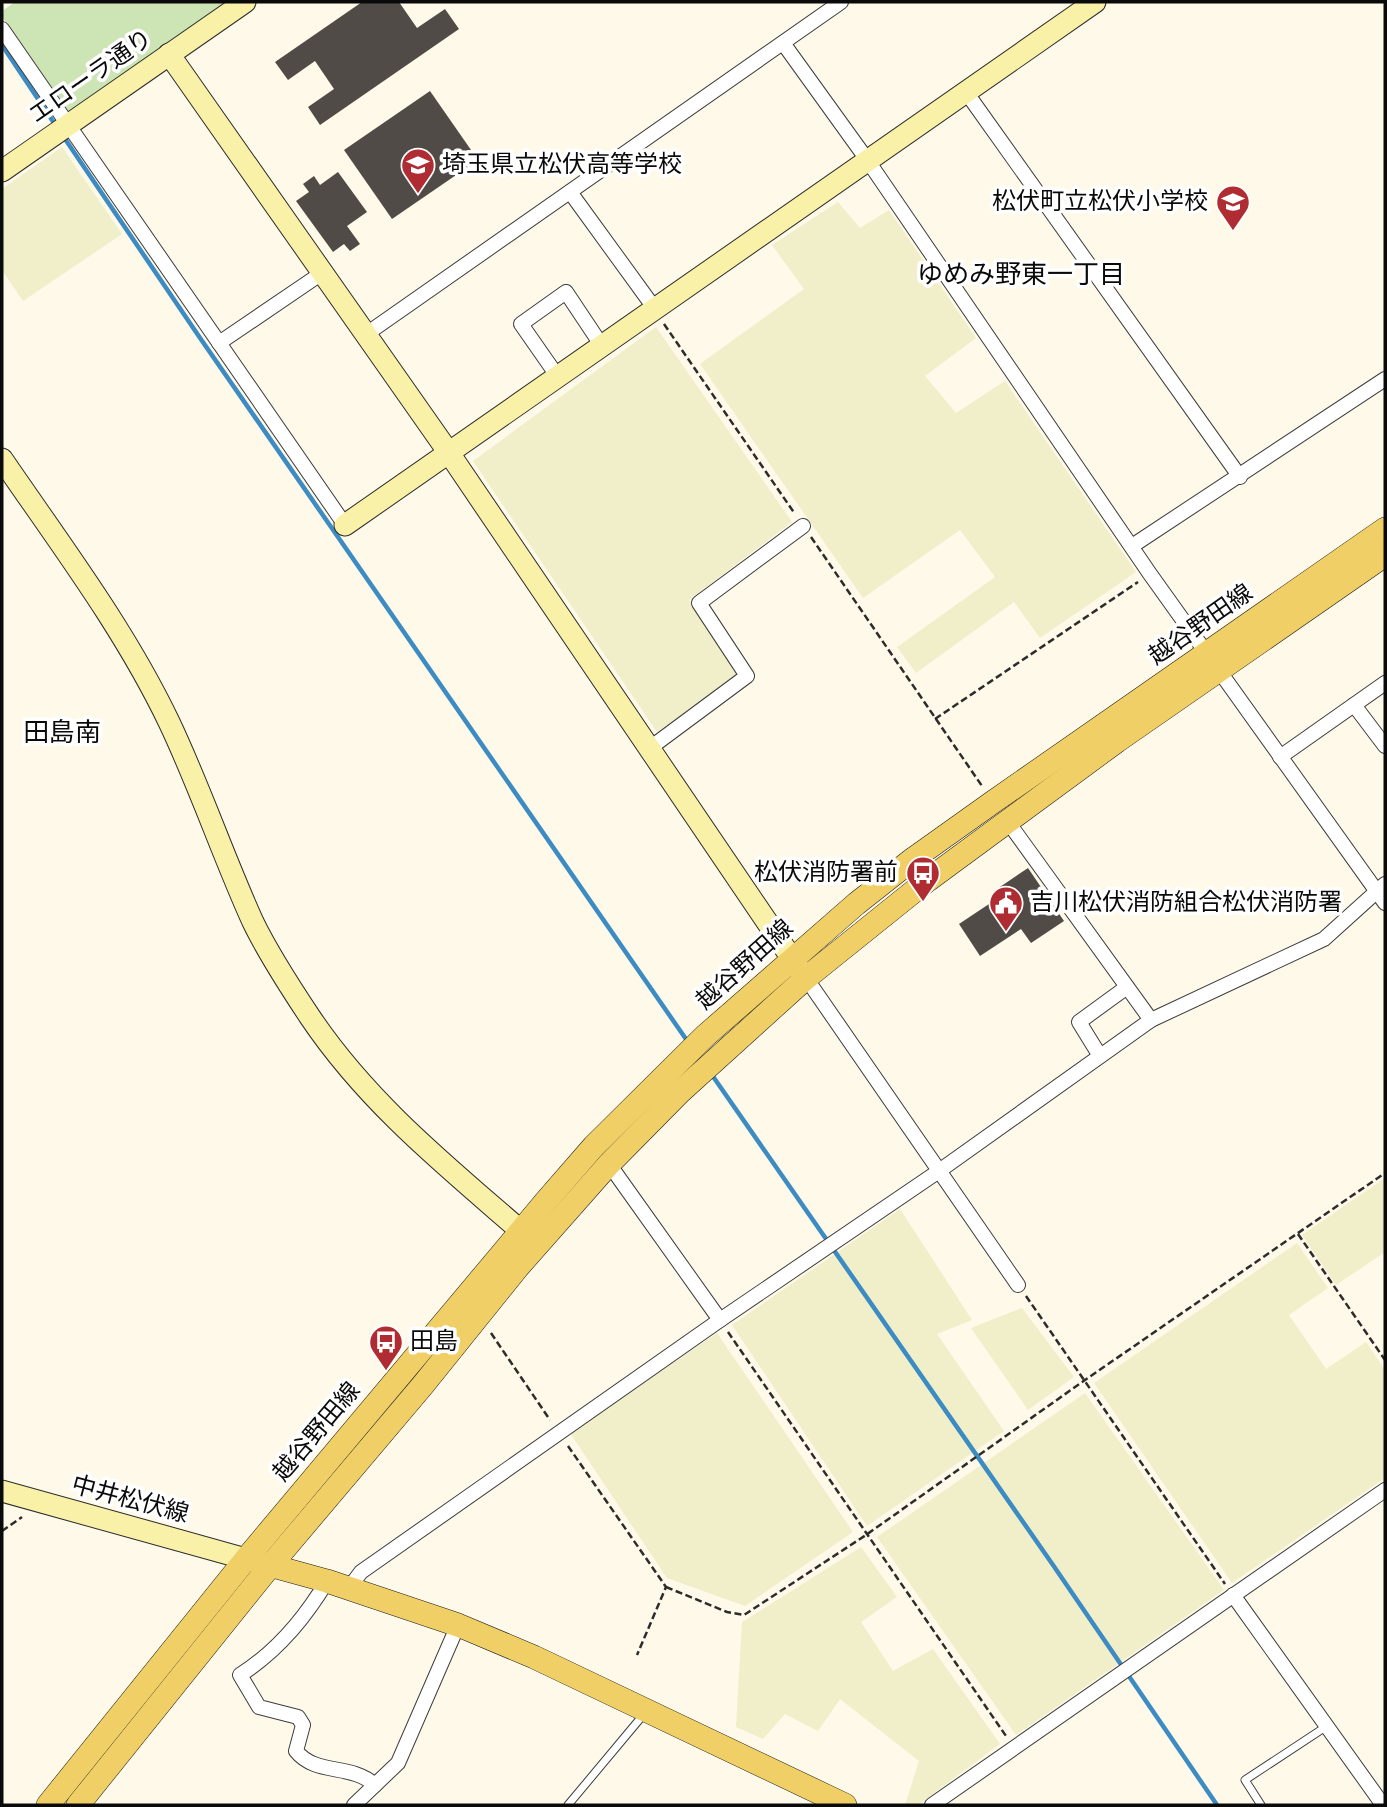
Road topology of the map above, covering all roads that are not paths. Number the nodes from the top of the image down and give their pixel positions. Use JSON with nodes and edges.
{"nodes":[{"id":1,"x":245,"y":2,"type":"edge"},
{"id":2,"x":841,"y":2,"type":"edge"},
{"id":3,"x":1095,"y":2,"type":"edge"},
{"id":4,"x":1071,"y":8,"type":"edge"},
{"id":5,"x":2,"y":29,"type":"edge"},
{"id":6,"x":783,"y":43,"type":"junction"},
{"id":7,"x":169,"y":54,"type":"junction"},
{"id":8,"x":966,"y":92,"type":"junction"},
{"id":9,"x":68,"y":124,"type":"junction"},
{"id":10,"x":868,"y":161,"type":"junction"},
{"id":11,"x":2,"y":171,"type":"edge"},
{"id":12,"x":570,"y":192,"type":"junction"},
{"id":13,"x":322,"y":273,"type":"junction"},
{"id":14,"x":655,"y":309,"type":"junction"},
{"id":15,"x":365,"y":335,"type":"junction"},
{"id":16,"x":219,"y":343,"type":"junction"},
{"id":17,"x":602,"y":346,"type":"junction"},
{"id":18,"x":558,"y":377,"type":"junction"},
{"id":19,"x":1385,"y":379,"type":"edge"},
{"id":20,"x":449,"y":453,"type":"junction"},
{"id":21,"x":2,"y":458,"type":"edge"},
{"id":22,"x":1240,"y":477,"type":"junction"},
{"id":23,"x":345,"y":525,"type":"joint"},
{"id":24,"x":803,"y":526,"type":"dead end"},
{"id":25,"x":1385,"y":528,"type":"edge"},
{"id":26,"x":1132,"y":546,"type":"junction"},
{"id":27,"x":1385,"y":555,"type":"edge"},
{"id":28,"x":1213,"y":662,"type":"junction"},
{"id":29,"x":1385,"y":683,"type":"edge"},
{"id":30,"x":1354,"y":705,"type":"junction"},
{"id":31,"x":1385,"y":747,"type":"edge"},
{"id":32,"x":650,"y":748,"type":"junction"},
{"id":33,"x":1280,"y":757,"type":"junction"},
{"id":34,"x":1008,"y":822,"type":"junction"},
{"id":35,"x":1383,"y":893,"type":"edge"},
{"id":36,"x":792,"y":957,"type":"junction"},
{"id":37,"x":806,"y":978,"type":"junction"},
{"id":38,"x":1127,"y":987,"type":"junction"},
{"id":39,"x":1150,"y":1020,"type":"junction"},
{"id":40,"x":1100,"y":1056,"type":"junction"},
{"id":41,"x":609,"y":1164,"type":"junction"},
{"id":42,"x":939,"y":1171,"type":"junction"},
{"id":43,"x":522,"y":1231,"type":"junction"},
{"id":44,"x":1018,"y":1286,"type":"road end"},
{"id":45,"x":720,"y":1320,"type":"junction"},
{"id":46,"x":1385,"y":1490,"type":"edge"},
{"id":47,"x":2,"y":1491,"type":"edge"},
{"id":48,"x":246,"y":1559,"type":"junction"},
{"id":49,"x":270,"y":1566,"type":"junction"},
{"id":50,"x":327,"y":1581,"type":"junction"},
{"id":51,"x":349,"y":1588,"type":"junction"},
{"id":52,"x":1233,"y":1595,"type":"junction"},
{"id":53,"x":458,"y":1625,"type":"junction"},
{"id":54,"x":646,"y":1711,"type":"junction"},
{"id":55,"x":1327,"y":1726,"type":"junction"},
{"id":56,"x":375,"y":1785,"type":"junction"},
{"id":57,"x":362,"y":1803,"type":"edge"},
{"id":58,"x":1382,"y":1804,"type":"edge"},
{"id":59,"x":48,"y":1805,"type":"edge"},
{"id":60,"x":78,"y":1805,"type":"edge"},
{"id":61,"x":568,"y":1805,"type":"edge"},
{"id":62,"x":845,"y":1805,"type":"edge"},
{"id":63,"x":932,"y":1805,"type":"edge"},
{"id":64,"x":1261,"y":1805,"type":"edge"}],
"edges":[{"from":1,"to":7,"type":"street","name":"エローラ通り"},
{"from":2,"to":6,"type":"street"},
{"from":3,"to":4,"type":"street"},
{"from":4,"to":8,"type":"street"},
{"from":5,"to":9,"type":"street"},
{"from":6,"to":10,"type":"street"},
{"from":6,"to":12,"type":"street"},
{"from":7,"to":9,"type":"street","name":"エローラ通り"},
{"from":7,"to":13,"type":"street"},
{"from":8,"to":10,"type":"street"},
{"from":8,"to":22,"type":"street"},
{"from":9,"to":11,"type":"street","name":"エローラ通り"},
{"from":9,"to":16,"type":"street"},
{"from":10,"to":14,"type":"street"},
{"from":10,"to":26,"type":"street"},
{"from":12,"to":14,"type":"street"},
{"from":12,"to":15,"type":"street"},
{"from":13,"to":15,"type":"street"},
{"from":13,"to":16,"type":"street"},
{"from":14,"to":17,"type":"street"},
{"from":15,"to":20,"type":"street"},
{"from":16,"to":23,"type":"street"},
{"from":17,"to":18,"type":"street"},
{"from":17,"to":18,"type":"street"},
{"from":18,"to":20,"type":"street"},
{"from":19,"to":22,"type":"street"},
{"from":20,"to":23,"type":"street"},
{"from":20,"to":32,"type":"street"},
{"from":21,"to":43,"type":"street"},
{"from":22,"to":26,"type":"street"},
{"from":24,"to":32,"type":"street"},
{"from":25,"to":28,"type":"main road","name":"越谷野田線"},
{"from":26,"to":28,"type":"street"},
{"from":27,"to":28,"type":"main road","name":"越谷野田線"},
{"from":28,"to":33,"type":"street"},
{"from":28,"to":34,"type":"main road","name":"越谷野田線"},
{"from":28,"to":36,"type":"main road","name":"越谷野田線"},
{"from":29,"to":30,"type":"street"},
{"from":30,"to":31,"type":"street"},
{"from":30,"to":33,"type":"street"},
{"from":32,"to":36,"type":"street"},
{"from":33,"to":35,"type":"street"},
{"from":34,"to":37,"type":"main road","name":"越谷野田線"},
{"from":34,"to":38,"type":"street"},
{"from":35,"to":39,"type":"street"},
{"from":36,"to":37,"type":"street"},
{"from":36,"to":43,"type":"main road","name":"越谷野田線"},
{"from":37,"to":41,"type":"main road","name":"越谷野田線"},
{"from":37,"to":42,"type":"street"},
{"from":38,"to":39,"type":"street"},
{"from":38,"to":40,"type":"street"},
{"from":39,"to":40,"type":"street"},
{"from":40,"to":42,"type":"street"},
{"from":41,"to":45,"type":"street"},
{"from":41,"to":49,"type":"main road","name":"越谷野田線"},
{"from":42,"to":44,"type":"street"},
{"from":42,"to":45,"type":"street"},
{"from":43,"to":48,"type":"main road","name":"越谷野田線"},
{"from":45,"to":51,"type":"street"},
{"from":46,"to":52,"type":"street"},
{"from":47,"to":48,"type":"street","name":"中井松伏線"},
{"from":48,"to":49,"type":"main road"},
{"from":48,"to":59,"type":"main road","name":"越谷野田線"},
{"from":49,"to":50,"type":"main road"},
{"from":49,"to":60,"type":"main road","name":"越谷野田線"},
{"from":50,"to":51,"type":"main road"},
{"from":50,"to":56,"type":"street"},
{"from":51,"to":53,"type":"main road"},
{"from":52,"to":55,"type":"street"},
{"from":52,"to":63,"type":"street"},
{"from":53,"to":54,"type":"main road"},
{"from":53,"to":56,"type":"street"},
{"from":54,"to":61,"type":"lane"},
{"from":54,"to":62,"type":"main road"},
{"from":55,"to":58,"type":"street"},
{"from":55,"to":64,"type":"lane"},
{"from":56,"to":57,"type":"street"}]}
